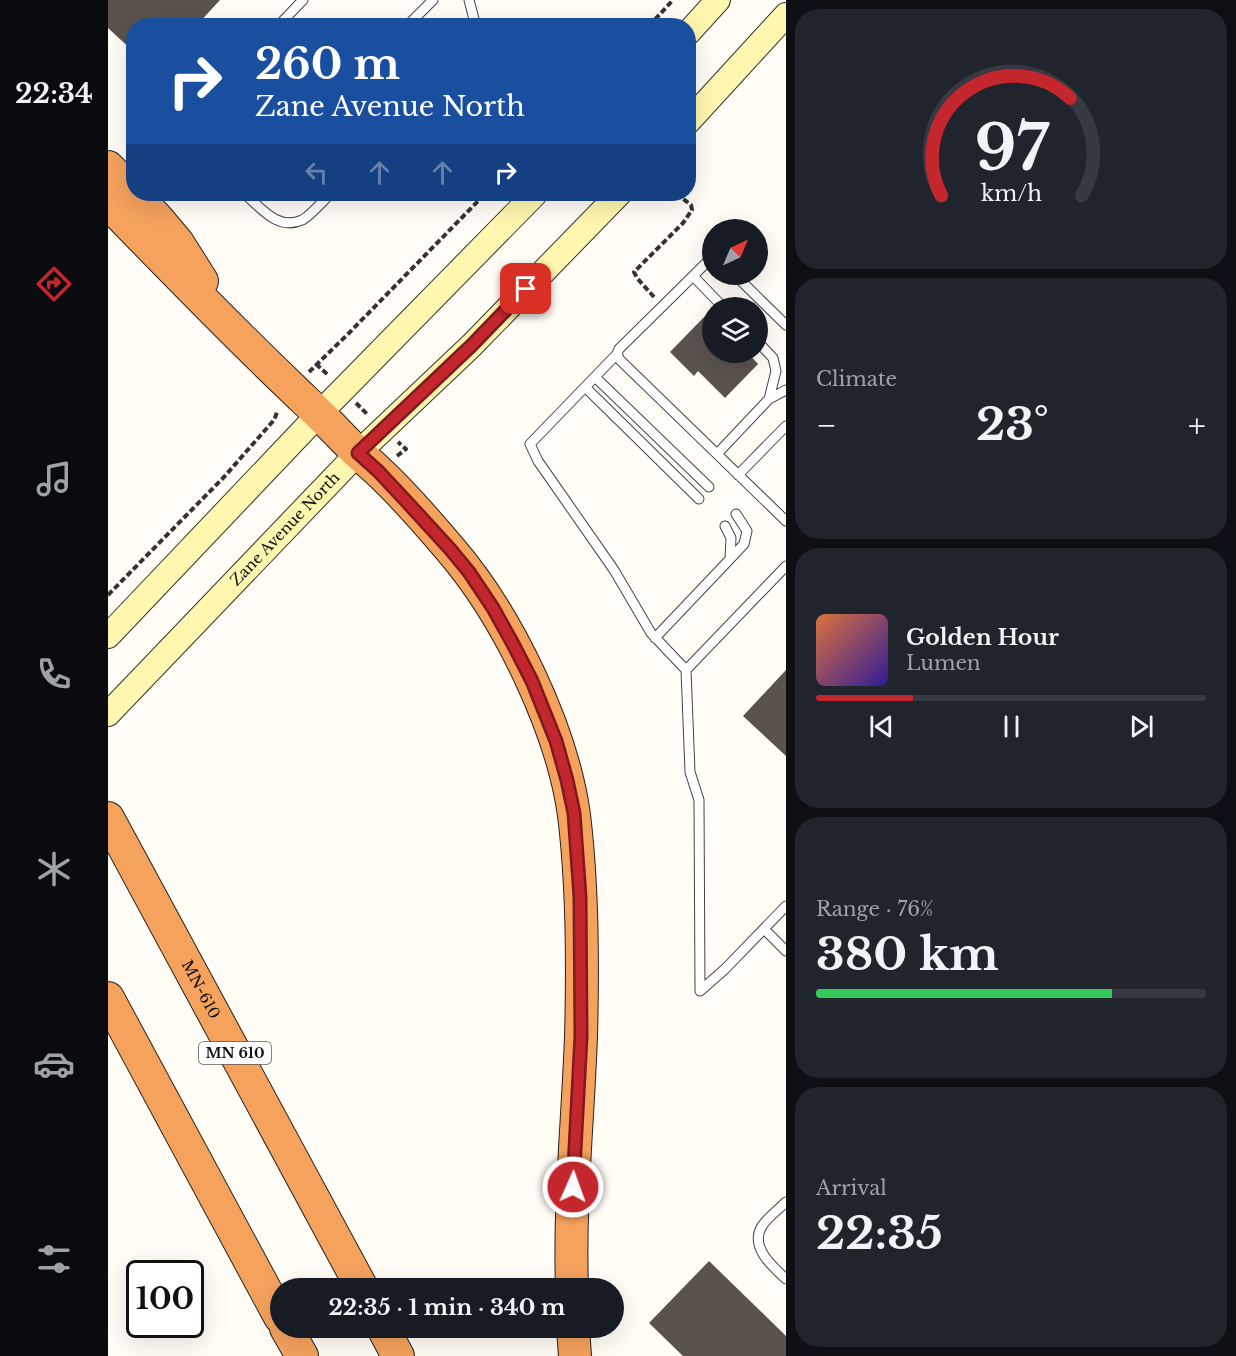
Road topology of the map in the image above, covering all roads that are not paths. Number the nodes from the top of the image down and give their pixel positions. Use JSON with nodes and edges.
{"nodes":[{"id":1,"x":303,"y":0,"type":"edge"},
{"id":2,"x":433,"y":0,"type":"edge"},
{"id":3,"x":468,"y":0,"type":"edge"},
{"id":4,"x":718,"y":0,"type":"edge"},
{"id":5,"x":786,"y":15,"type":"edge"},
{"id":6,"x":286,"y":18,"type":"edge"},
{"id":7,"x":415,"y":18,"type":"edge"},
{"id":8,"x":474,"y":18,"type":"edge"},
{"id":9,"x":696,"y":24,"type":"edge"},
{"id":10,"x":696,"y":113,"type":"edge"},
{"id":11,"x":108,"y":167,"type":"edge"},
{"id":12,"x":126,"y":185,"type":"edge"},
{"id":13,"x":142,"y":201,"type":"edge"},
{"id":14,"x":253,"y":201,"type":"edge"},
{"id":15,"x":323,"y":201,"type":"edge"},
{"id":16,"x":528,"y":201,"type":"edge"},
{"id":17,"x":612,"y":201,"type":"edge"},
{"id":18,"x":108,"y":203,"type":"edge"},
{"id":19,"x":702,"y":267,"type":"edge"},
{"id":20,"x":693,"y":276,"type":"junction"},
{"id":21,"x":745,"y":285,"type":"edge"},
{"id":22,"x":713,"y":297,"type":"edge"},
{"id":23,"x":786,"y":325,"type":"edge"},
{"id":24,"x":232,"y":330,"type":"junction"},
{"id":25,"x":768,"y":353,"type":"edge"},
{"id":26,"x":617,"y":354,"type":"junction"},
{"id":27,"x":595,"y":377,"type":"junction"},
{"id":28,"x":585,"y":387,"type":"junction"},
{"id":29,"x":786,"y":390,"type":"edge"},
{"id":30,"x":769,"y":399,"type":"junction"},
{"id":31,"x":319,"y":414,"type":"junction"},
{"id":32,"x":786,"y":426,"type":"edge"},
{"id":33,"x":358,"y":453,"type":"junction"},
{"id":34,"x":717,"y":454,"type":"junction"},
{"id":35,"x":738,"y":475,"type":"junction"},
{"id":36,"x":709,"y":488,"type":"dead end"},
{"id":37,"x":699,"y":499,"type":"dead end"},
{"id":38,"x":786,"y":506,"type":"edge"},
{"id":39,"x":736,"y":514,"type":"dead end"},
{"id":40,"x":778,"y":514,"type":"junction"},
{"id":41,"x":786,"y":521,"type":"edge"},
{"id":42,"x":725,"y":526,"type":"dead end"},
{"id":43,"x":730,"y":559,"type":"junction"},
{"id":44,"x":786,"y":566,"type":"edge"},
{"id":45,"x":108,"y":636,"type":"edge"},
{"id":46,"x":655,"y":638,"type":"junction"},
{"id":47,"x":686,"y":670,"type":"junction"},
{"id":48,"x":111,"y":710,"type":"edge"},
{"id":49,"x":108,"y":818,"type":"edge"},
{"id":50,"x":786,"y":906,"type":"edge"},
{"id":51,"x":764,"y":929,"type":"junction"},
{"id":52,"x":786,"y":951,"type":"edge"},
{"id":53,"x":108,"y":998,"type":"edge"},
{"id":54,"x":786,"y":1202,"type":"edge"},
{"id":55,"x":357,"y":1278,"type":"edge"},
{"id":56,"x":572,"y":1278,"type":"edge"},
{"id":57,"x":786,"y":1279,"type":"edge"},
{"id":58,"x":270,"y":1298,"type":"edge"},
{"id":59,"x":292,"y":1338,"type":"edge"},
{"id":60,"x":388,"y":1338,"type":"edge"},
{"id":61,"x":574,"y":1338,"type":"edge"},
{"id":62,"x":302,"y":1356,"type":"edge"},
{"id":63,"x":398,"y":1356,"type":"edge"},
{"id":64,"x":575,"y":1356,"type":"edge"}],
"edges":[{"from":1,"to":6,"type":"lane"},
{"from":2,"to":7,"type":"lane"},
{"from":3,"to":8,"type":"lane"},
{"from":4,"to":9,"type":"main road"},
{"from":5,"to":10,"type":"main road"},
{"from":11,"to":12,"type":"highway"},
{"from":13,"to":24,"type":"highway"},
{"from":14,"to":15,"type":"lane"},
{"from":16,"to":31,"type":"main road"},
{"from":17,"to":33,"type":"main road","name":"Zane Avenue North"},
{"from":18,"to":24,"type":"highway"},
{"from":19,"to":20,"type":"lane"},
{"from":20,"to":22,"type":"lane"},
{"from":20,"to":26,"type":"lane"},
{"from":21,"to":23,"type":"lane"},
{"from":24,"to":31,"type":"highway"},
{"from":25,"to":30,"type":"lane"},
{"from":26,"to":27,"type":"lane"},
{"from":26,"to":34,"type":"lane"},
{"from":27,"to":28,"type":"lane"},
{"from":27,"to":36,"type":"lane"},
{"from":28,"to":37,"type":"lane"},
{"from":28,"to":46,"type":"lane"},
{"from":29,"to":30,"type":"lane"},
{"from":30,"to":34,"type":"lane"},
{"from":31,"to":33,"type":"highway"},
{"from":31,"to":45,"type":"main road"},
{"from":32,"to":35,"type":"lane"},
{"from":33,"to":48,"type":"main road","name":"Zane Avenue North"},
{"from":33,"to":56,"type":"highway"},
{"from":34,"to":35,"type":"lane"},
{"from":35,"to":40,"type":"lane"},
{"from":38,"to":40,"type":"lane"},
{"from":39,"to":43,"type":"lane"},
{"from":40,"to":41,"type":"lane"},
{"from":42,"to":43,"type":"lane"},
{"from":43,"to":46,"type":"lane"},
{"from":44,"to":47,"type":"lane"},
{"from":46,"to":47,"type":"lane"},
{"from":47,"to":51,"type":"lane"},
{"from":49,"to":55,"type":"highway","name":"MN-610","number":"MN 610"},
{"from":50,"to":51,"type":"lane"},
{"from":51,"to":52,"type":"lane"},
{"from":53,"to":58,"type":"highway"},
{"from":54,"to":57,"type":"lane"},
{"from":59,"to":62,"type":"highway"},
{"from":60,"to":63,"type":"highway"},
{"from":61,"to":64,"type":"highway"}]}
